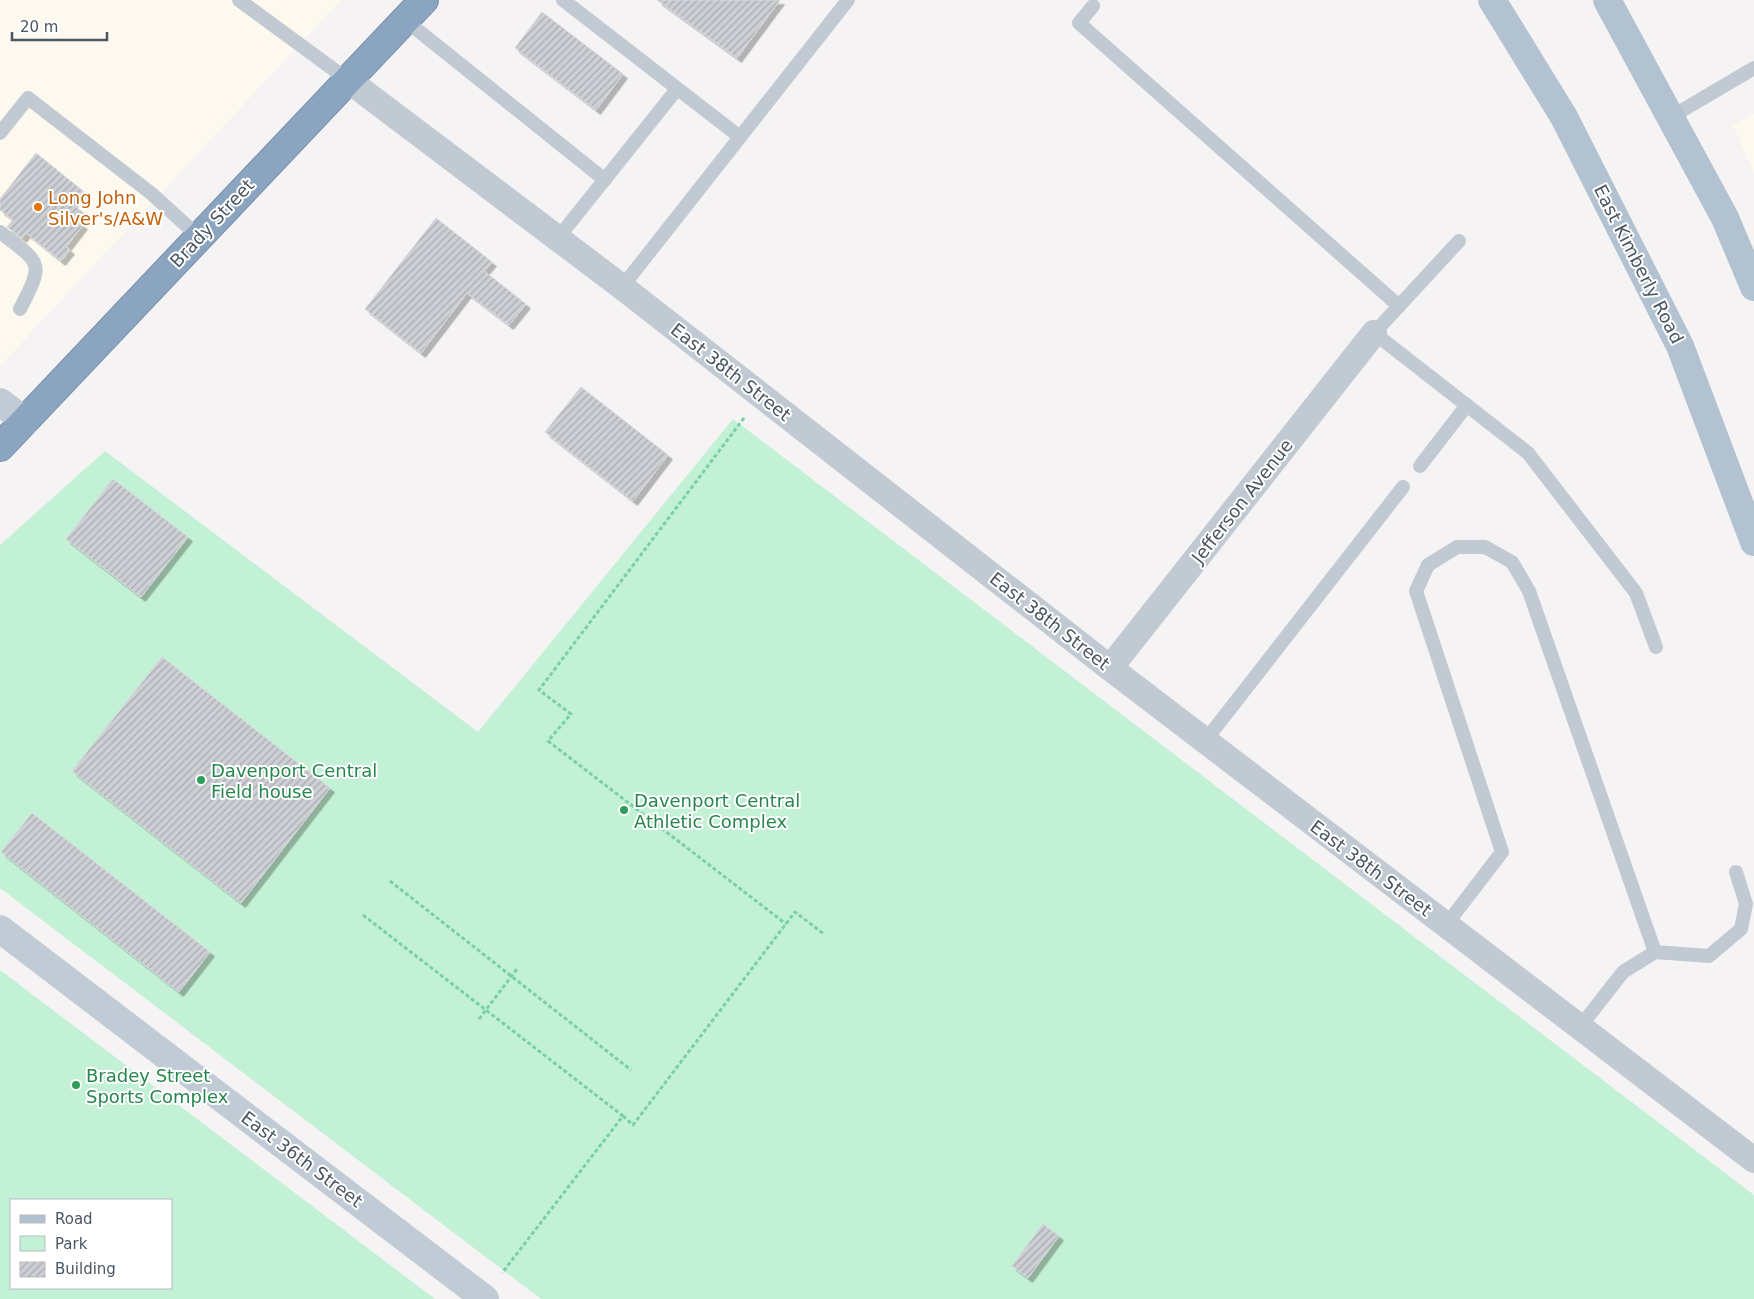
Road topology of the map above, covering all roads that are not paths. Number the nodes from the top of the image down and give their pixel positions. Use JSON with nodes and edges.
{"nodes":[{"id":1,"x":239,"y":0,"type":"edge"},
{"id":2,"x":424,"y":0,"type":"edge"},
{"id":3,"x":563,"y":0,"type":"edge"},
{"id":4,"x":848,"y":0,"type":"edge"},
{"id":5,"x":1492,"y":0,"type":"edge"},
{"id":6,"x":1607,"y":0,"type":"edge"},
{"id":7,"x":1093,"y":6,"type":"dead end"},
{"id":8,"x":405,"y":20,"type":"junction"},
{"id":9,"x":1754,"y":68,"type":"edge"},
{"id":10,"x":348,"y":80,"type":"junction"},
{"id":11,"x":677,"y":89,"type":"junction"},
{"id":12,"x":1671,"y":117,"type":"junction"},
{"id":13,"x":0,"y":133,"type":"edge"},
{"id":14,"x":740,"y":137,"type":"junction"},
{"id":15,"x":605,"y":180,"type":"junction"},
{"id":16,"x":0,"y":232,"type":"edge"},
{"id":17,"x":199,"y":237,"type":"junction"},
{"id":18,"x":558,"y":238,"type":"junction"},
{"id":19,"x":1459,"y":241,"type":"dead end"},
{"id":20,"x":622,"y":287,"type":"junction"},
{"id":21,"x":1754,"y":287,"type":"edge"},
{"id":22,"x":1399,"y":306,"type":"junction"},
{"id":23,"x":20,"y":309,"type":"dead end"},
{"id":24,"x":1374,"y":334,"type":"junction"},
{"id":25,"x":0,"y":402,"type":"edge"},
{"id":26,"x":1467,"y":405,"type":"junction"},
{"id":27,"x":25,"y":421,"type":"junction"},
{"id":28,"x":0,"y":447,"type":"edge"},
{"id":29,"x":1420,"y":466,"type":"dead end"},
{"id":30,"x":1403,"y":487,"type":"dead end"},
{"id":31,"x":1754,"y":542,"type":"edge"},
{"id":32,"x":1656,"y":647,"type":"dead end"},
{"id":33,"x":1110,"y":668,"type":"junction"},
{"id":34,"x":1205,"y":741,"type":"junction"},
{"id":35,"x":1736,"y":872,"type":"dead end"},
{"id":36,"x":1446,"y":925,"type":"junction"},
{"id":37,"x":0,"y":929,"type":"edge"},
{"id":38,"x":1655,"y":952,"type":"junction"},
{"id":39,"x":1580,"y":1027,"type":"junction"},
{"id":40,"x":1754,"y":1160,"type":"edge"},
{"id":41,"x":484,"y":1298,"type":"edge"}],
"edges":[{"from":1,"to":10,"type":"lane"},
{"from":2,"to":8,"type":"highway","name":"Brady Street"},
{"from":3,"to":11,"type":"lane"},
{"from":4,"to":14,"type":"lane"},
{"from":5,"to":31,"type":"main road","name":"East Kimberly Road"},
{"from":6,"to":12,"type":"main road"},
{"from":7,"to":22,"type":"lane"},
{"from":8,"to":10,"type":"highway","name":"Brady Street"},
{"from":8,"to":15,"type":"lane"},
{"from":9,"to":12,"type":"lane"},
{"from":10,"to":17,"type":"highway","name":"Brady Street"},
{"from":10,"to":18,"type":"street","name":"East 38th Street"},
{"from":11,"to":14,"type":"lane"},
{"from":11,"to":15,"type":"lane"},
{"from":12,"to":21,"type":"main road"},
{"from":13,"to":17,"type":"lane"},
{"from":14,"to":20,"type":"lane"},
{"from":15,"to":18,"type":"lane"},
{"from":16,"to":23,"type":"lane"},
{"from":17,"to":27,"type":"highway","name":"Brady Street"},
{"from":18,"to":20,"type":"street","name":"East 38th Street"},
{"from":19,"to":22,"type":"lane"},
{"from":20,"to":33,"type":"street","name":"East 38th Street"},
{"from":22,"to":24,"type":"lane"},
{"from":24,"to":26,"type":"lane"},
{"from":24,"to":33,"type":"street","name":"Jefferson Avenue"},
{"from":25,"to":27,"type":"street"},
{"from":26,"to":29,"type":"lane"},
{"from":26,"to":32,"type":"lane"},
{"from":27,"to":28,"type":"highway","name":"Brady Street"},
{"from":30,"to":34,"type":"lane"},
{"from":33,"to":34,"type":"street","name":"East 38th Street"},
{"from":34,"to":36,"type":"street","name":"East 38th Street"},
{"from":35,"to":38,"type":"lane"},
{"from":36,"to":38,"type":"lane"},
{"from":36,"to":39,"type":"street","name":"East 38th Street"},
{"from":37,"to":41,"type":"street","name":"East 36th Street"},
{"from":38,"to":39,"type":"lane"},
{"from":39,"to":40,"type":"street","name":"East 38th Street"}]}
